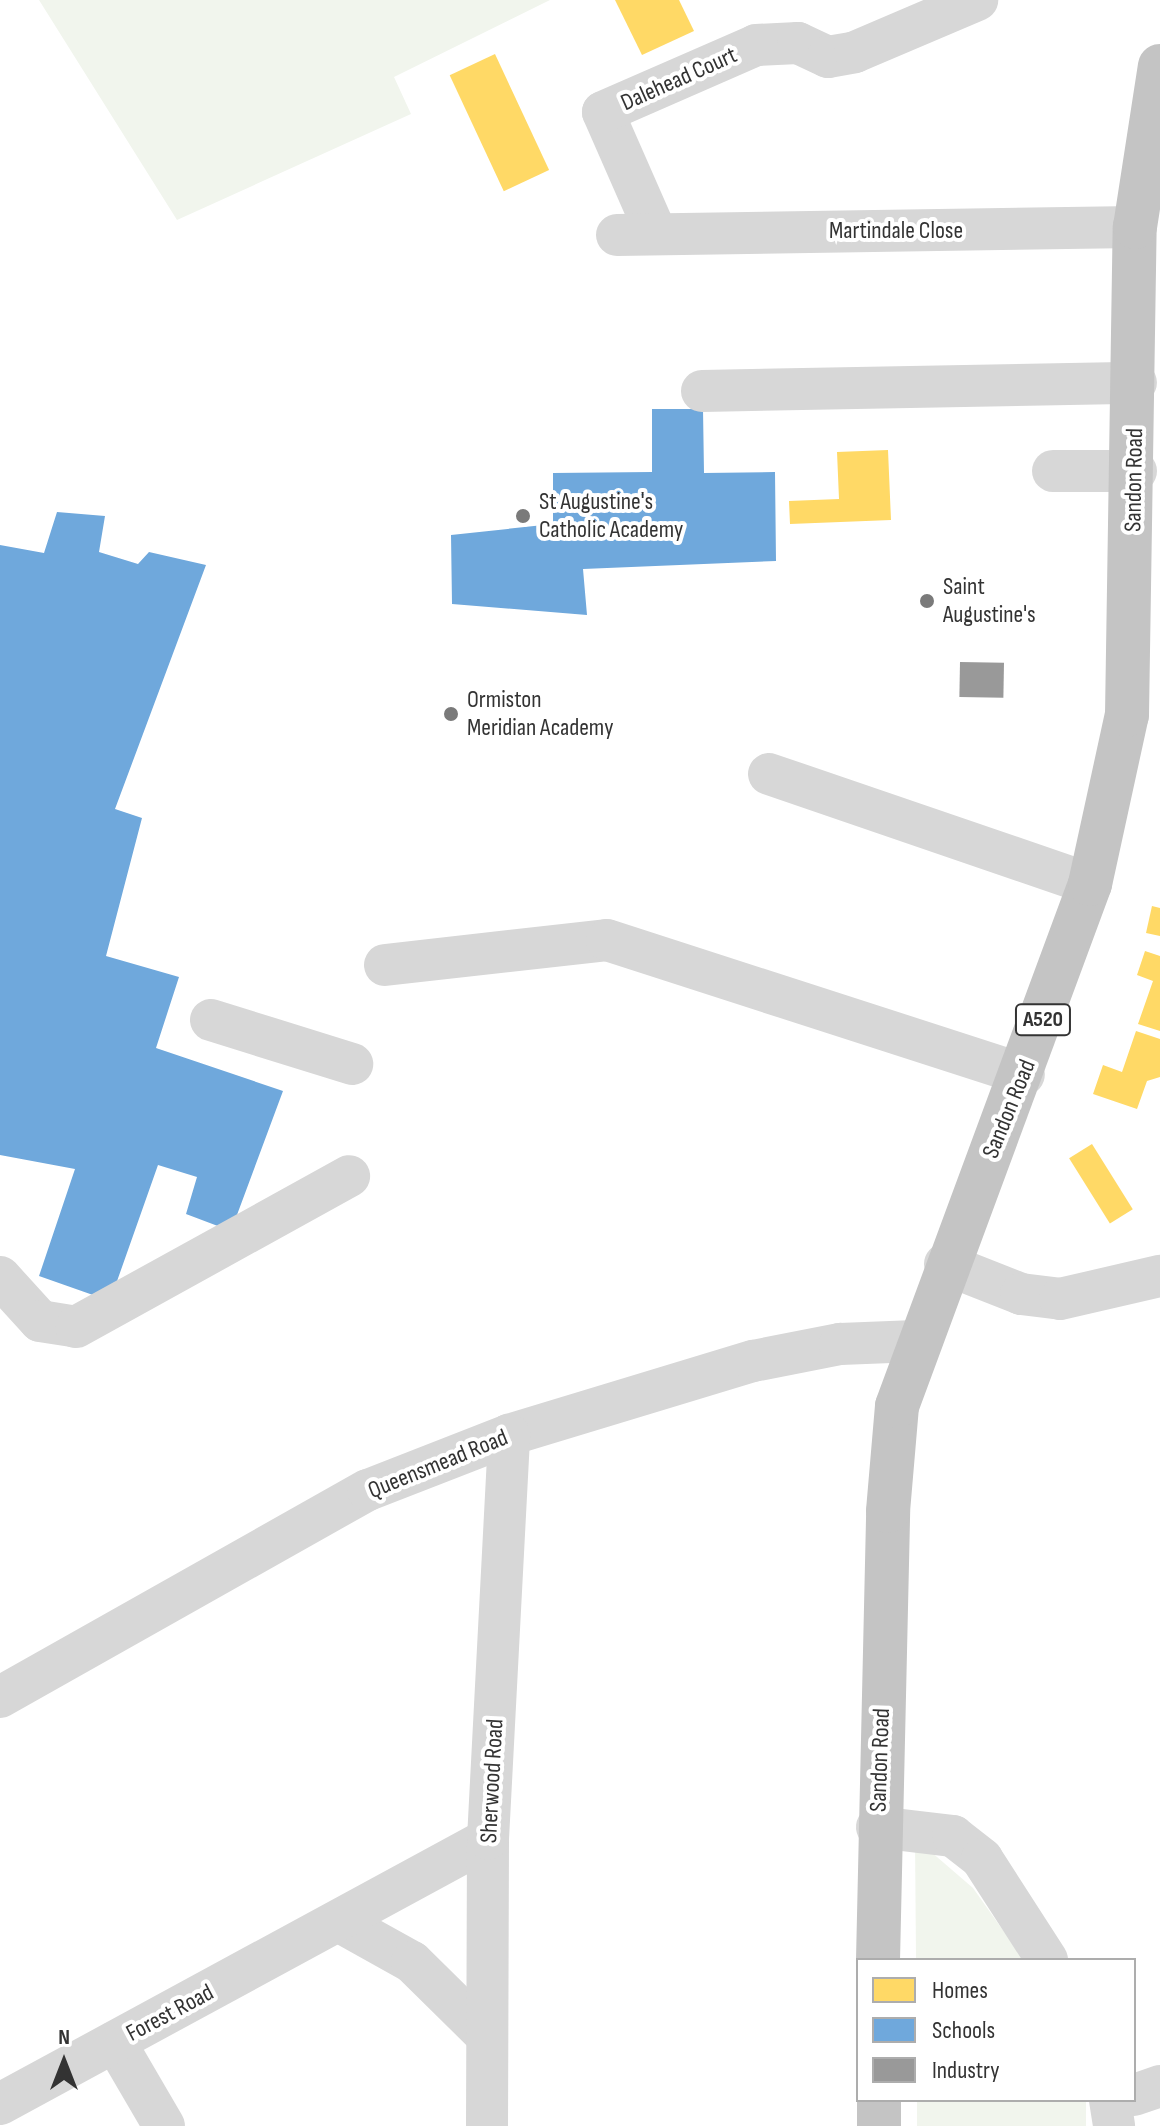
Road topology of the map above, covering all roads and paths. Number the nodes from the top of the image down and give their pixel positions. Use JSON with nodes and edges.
{"nodes":[{"id":1,"x":977,"y":0,"type":"edge"},
{"id":2,"x":1160,"y":66,"type":"edge"},
{"id":3,"x":603,"y":112,"type":"joint"},
{"id":4,"x":1135,"y":227,"type":"junction"},
{"id":5,"x":1136,"y":383,"type":"junction"},
{"id":6,"x":702,"y":391,"type":"dead end"},
{"id":7,"x":1053,"y":471,"type":"dead end"},
{"id":8,"x":1136,"y":471,"type":"junction"},
{"id":9,"x":769,"y":774,"type":"dead end"},
{"id":10,"x":1090,"y":884,"type":"junction"},
{"id":11,"x":385,"y":965,"type":"dead end"},
{"id":12,"x":211,"y":1020,"type":"dead end"},
{"id":13,"x":352,"y":1064,"type":"dead end"},
{"id":14,"x":1024,"y":1075,"type":"junction"},
{"id":15,"x":349,"y":1176,"type":"dead end"},
{"id":16,"x":945,"y":1264,"type":"junction"},
{"id":17,"x":1160,"y":1276,"type":"edge"},
{"id":18,"x":0,"y":1277,"type":"edge"},
{"id":19,"x":916,"y":1341,"type":"junction"},
{"id":20,"x":509,"y":1435,"type":"junction"},
{"id":21,"x":0,"y":1697,"type":"edge"},
{"id":22,"x":877,"y":1827,"type":"junction"},
{"id":23,"x":488,"y":1839,"type":"junction"},
{"id":24,"x":340,"y":1922,"type":"junction"},
{"id":25,"x":878,"y":1958,"type":"edge"},
{"id":26,"x":1046,"y":1958,"type":"edge"},
{"id":27,"x":487,"y":2036,"type":"junction"},
{"id":28,"x":115,"y":2042,"type":"junction"},
{"id":29,"x":1160,"y":2086,"type":"edge"},
{"id":30,"x":1136,"y":2097,"type":"edge"},
{"id":31,"x":879,"y":2102,"type":"edge"},
{"id":32,"x":0,"y":2104,"type":"edge"},
{"id":33,"x":164,"y":2126,"type":"edge"},
{"id":34,"x":487,"y":2126,"type":"edge"},
{"id":35,"x":879,"y":2126,"type":"edge"}],
"edges":[{"from":1,"to":3,"type":"street","name":"Dalehead Court"},
{"from":2,"to":4,"type":"highway","name":"Sandon Road","number":"A520"},
{"from":3,"to":4,"type":"street","name":"Martindale Close"},
{"from":4,"to":5,"type":"highway","name":"Sandon Road","number":"A520"},
{"from":5,"to":6,"type":"street"},
{"from":5,"to":8,"type":"highway","name":"Sandon Road","number":"A520"},
{"from":7,"to":8,"type":"street"},
{"from":8,"to":10,"type":"highway","name":"Sandon Road","number":"A520"},
{"from":9,"to":10,"type":"street"},
{"from":10,"to":14,"type":"highway","name":"Sandon Road","number":"A520"},
{"from":11,"to":14,"type":"street"},
{"from":12,"to":13,"type":"street"},
{"from":14,"to":16,"type":"highway","name":"Sandon Road","number":"A520"},
{"from":15,"to":18,"type":"street"},
{"from":16,"to":17,"type":"street"},
{"from":16,"to":19,"type":"highway","name":"Sandon Road","number":"A520"},
{"from":19,"to":20,"type":"street","name":"Queensmead Road"},
{"from":19,"to":22,"type":"highway","name":"Sandon Road","number":"A520"},
{"from":20,"to":21,"type":"street","name":"Queensmead Road"},
{"from":20,"to":23,"type":"street","name":"Sherwood Road"},
{"from":22,"to":25,"type":"highway","name":"Sandon Road","number":"A520"},
{"from":22,"to":26,"type":"street"},
{"from":23,"to":24,"type":"street","name":"Forest Road"},
{"from":23,"to":27,"type":"street","name":"Sherwood Road"},
{"from":24,"to":27,"type":"street"},
{"from":24,"to":28,"type":"street","name":"Forest Road"},
{"from":27,"to":34,"type":"street","name":"Sherwood Road"},
{"from":28,"to":32,"type":"street","name":"Forest Road"},
{"from":28,"to":33,"type":"street"},
{"from":29,"to":30,"type":"street"},
{"from":31,"to":35,"type":"highway"}]}
